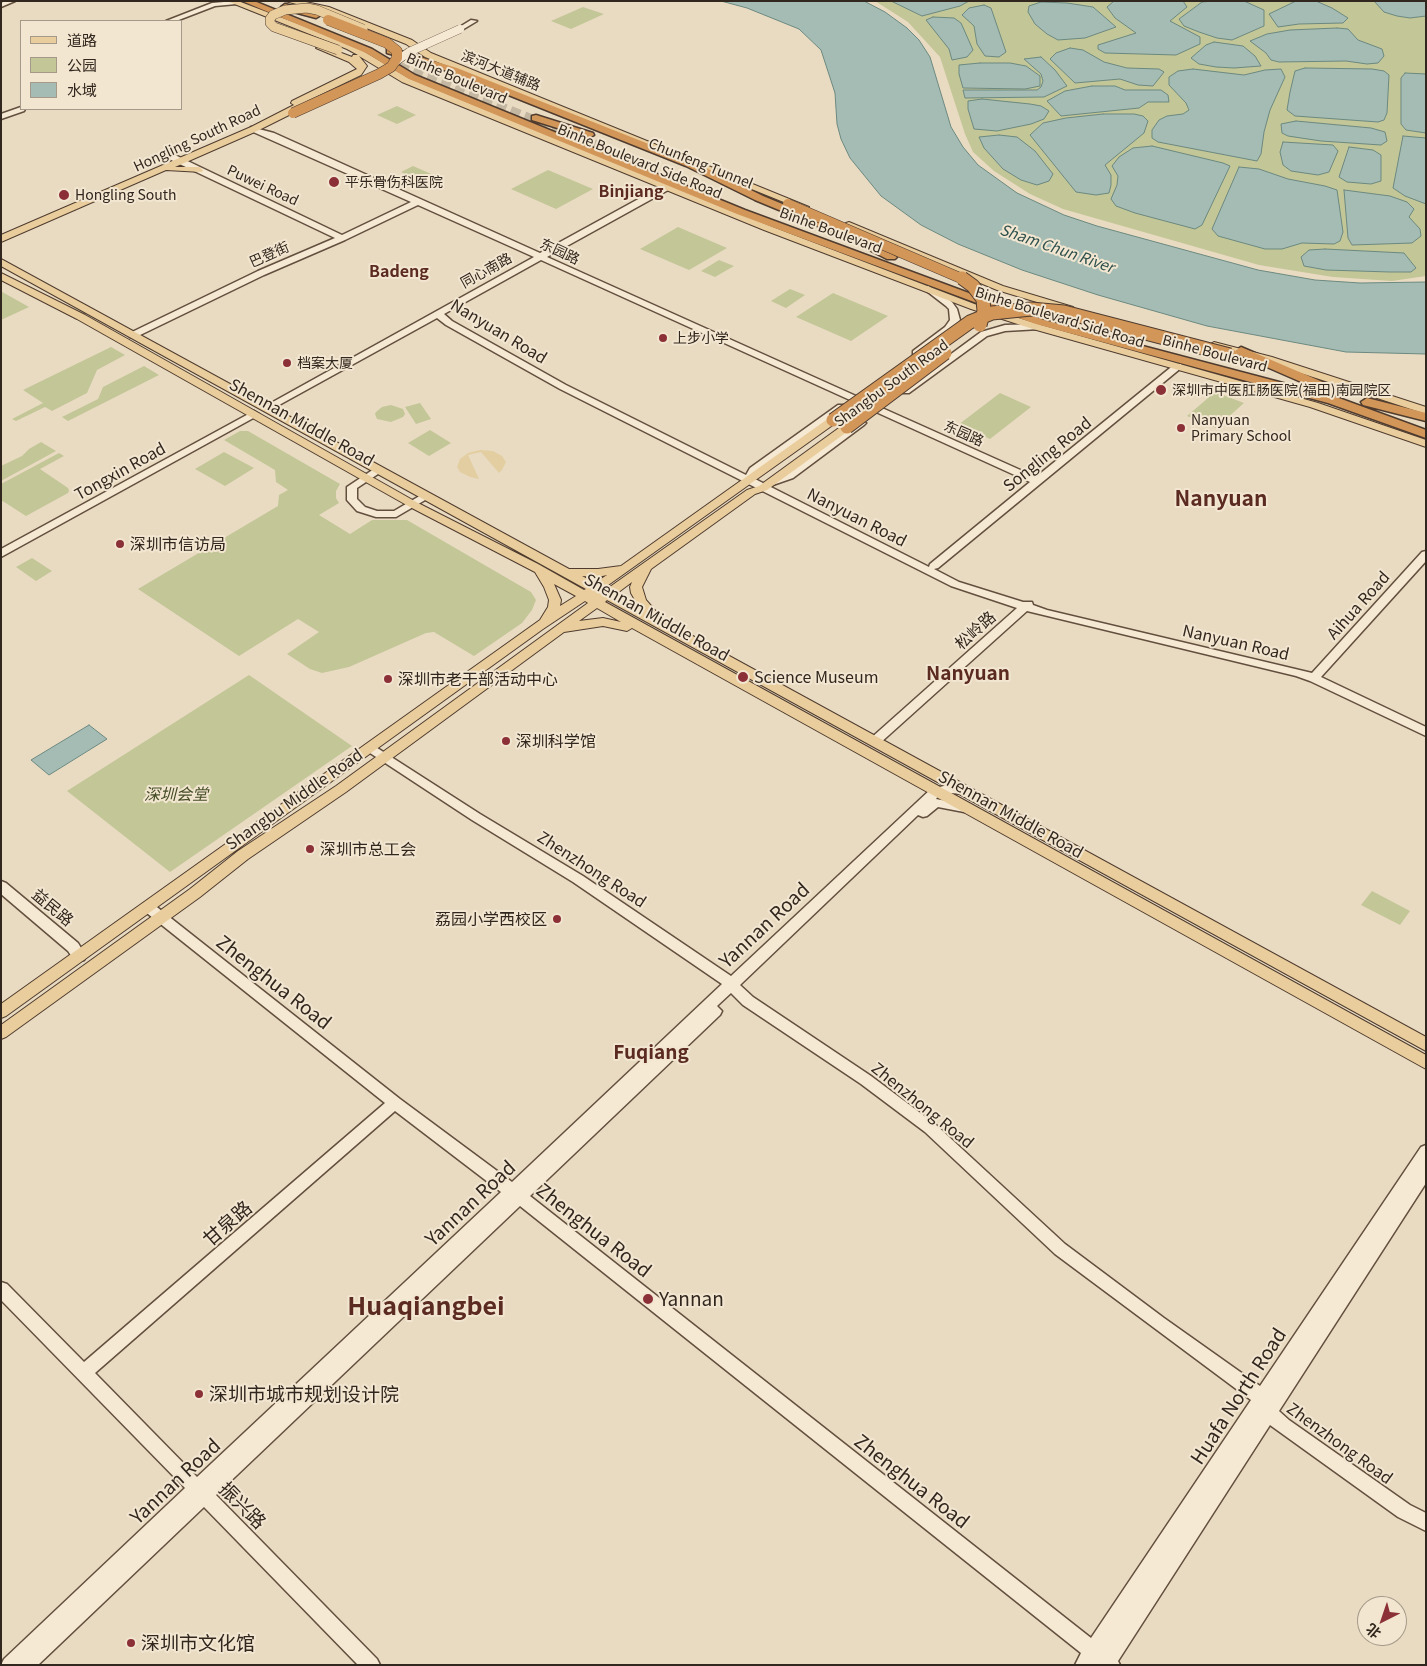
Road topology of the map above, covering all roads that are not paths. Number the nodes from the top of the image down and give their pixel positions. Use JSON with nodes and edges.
{"nodes":[{"id":1,"x":12,"y":1,"type":"edge"},
{"id":2,"x":288,"y":1,"type":"edge"},
{"id":3,"x":233,"y":2,"type":"edge"},
{"id":4,"x":268,"y":3,"type":"edge"},
{"id":5,"x":1,"y":5,"type":"edge"},
{"id":6,"x":249,"y":5,"type":"edge"},
{"id":7,"x":316,"y":15,"type":"junction"},
{"id":8,"x":173,"y":20,"type":"edge"},
{"id":9,"x":474,"y":21,"type":"dead end"},
{"id":10,"x":408,"y":44,"type":"junction"},
{"id":11,"x":356,"y":56,"type":"junction"},
{"id":12,"x":395,"y":62,"type":"junction"},
{"id":13,"x":388,"y":70,"type":"junction"},
{"id":14,"x":360,"y":72,"type":"junction"},
{"id":15,"x":405,"y":80,"type":"junction"},
{"id":16,"x":508,"y":108,"type":"dead end"},
{"id":17,"x":20,"y":109,"type":"edge"},
{"id":18,"x":293,"y":113,"type":"joint"},
{"id":19,"x":1,"y":117,"type":"edge"},
{"id":20,"x":535,"y":128,"type":"junction"},
{"id":21,"x":254,"y":130,"type":"junction"},
{"id":22,"x":557,"y":142,"type":"junction"},
{"id":23,"x":601,"y":147,"type":"tunnel mouth"},
{"id":24,"x":204,"y":151,"type":"junction"},
{"id":25,"x":172,"y":157,"type":"junction"},
{"id":26,"x":181,"y":162,"type":"junction"},
{"id":27,"x":690,"y":164,"type":"junction"},
{"id":28,"x":621,"y":168,"type":"junction"},
{"id":29,"x":199,"y":170,"type":"junction"},
{"id":30,"x":160,"y":171,"type":"junction"},
{"id":31,"x":656,"y":177,"type":"junction"},
{"id":32,"x":667,"y":187,"type":"junction"},
{"id":33,"x":417,"y":202,"type":"junction"},
{"id":34,"x":1,"y":230,"type":"edge"},
{"id":35,"x":14,"y":234,"type":"junction"},
{"id":36,"x":342,"y":238,"type":"junction"},
{"id":37,"x":1,"y":240,"type":"edge"},
{"id":38,"x":881,"y":253,"type":"junction"},
{"id":39,"x":540,"y":257,"type":"junction"},
{"id":40,"x":1,"y":262,"type":"edge"},
{"id":41,"x":889,"y":266,"type":"junction"},
{"id":42,"x":11,"y":268,"type":"junction"},
{"id":43,"x":1,"y":276,"type":"edge"},
{"id":44,"x":924,"y":287,"type":"junction"},
{"id":45,"x":437,"y":313,"type":"junction"},
{"id":46,"x":1037,"y":327,"type":"junction"},
{"id":47,"x":948,"y":329,"type":"junction"},
{"id":48,"x":133,"y":335,"type":"junction"},
{"id":49,"x":976,"y":339,"type":"junction"},
{"id":50,"x":1235,"y":353,"type":"junction"},
{"id":51,"x":1178,"y":366,"type":"junction"},
{"id":52,"x":1220,"y":377,"type":"junction"},
{"id":53,"x":1336,"y":397,"type":"junction"},
{"id":54,"x":853,"y":398,"type":"junction"},
{"id":55,"x":1360,"y":400,"type":"junction"},
{"id":56,"x":267,"y":408,"type":"junction"},
{"id":57,"x":879,"y":410,"type":"junction"},
{"id":58,"x":1426,"y":412,"type":"edge"},
{"id":59,"x":254,"y":414,"type":"junction"},
{"id":60,"x":1426,"y":417,"type":"edge"},
{"id":61,"x":832,"y":420,"type":"joint"},
{"id":62,"x":1426,"y":422,"type":"edge"},
{"id":63,"x":847,"y":426,"type":"joint"},
{"id":64,"x":1426,"y":434,"type":"edge"},
{"id":65,"x":1426,"y":444,"type":"edge"},
{"id":66,"x":377,"y":470,"type":"junction"},
{"id":67,"x":365,"y":477,"type":"junction"},
{"id":68,"x":752,"y":477,"type":"junction"},
{"id":69,"x":1037,"y":481,"type":"junction"},
{"id":70,"x":767,"y":486,"type":"junction"},
{"id":71,"x":427,"y":496,"type":"junction"},
{"id":72,"x":414,"y":504,"type":"junction"},
{"id":73,"x":1,"y":554,"type":"edge"},
{"id":74,"x":1426,"y":554,"type":"edge"},
{"id":75,"x":632,"y":564,"type":"junction"},
{"id":76,"x":934,"y":566,"type":"junction"},
{"id":77,"x":534,"y":567,"type":"junction"},
{"id":78,"x":558,"y":567,"type":"junction"},
{"id":79,"x":646,"y":568,"type":"junction"},
{"id":80,"x":596,"y":588,"type":"junction"},
{"id":81,"x":608,"y":594,"type":"junction"},
{"id":82,"x":584,"y":596,"type":"junction"},
{"id":83,"x":596,"y":603,"type":"junction"},
{"id":84,"x":1026,"y":605,"type":"junction"},
{"id":85,"x":539,"y":626,"type":"junction"},
{"id":86,"x":656,"y":629,"type":"junction"},
{"id":87,"x":555,"y":632,"type":"junction"},
{"id":88,"x":1316,"y":676,"type":"junction"},
{"id":89,"x":1426,"y":725,"type":"edge"},
{"id":90,"x":1426,"y":732,"type":"edge"},
{"id":91,"x":875,"y":741,"type":"junction"},
{"id":92,"x":371,"y":748,"type":"junction"},
{"id":93,"x":384,"y":757,"type":"junction"},
{"id":94,"x":935,"y":792,"type":"junction"},
{"id":95,"x":966,"y":792,"type":"junction"},
{"id":96,"x":966,"y":809,"type":"junction"},
{"id":97,"x":1,"y":886,"type":"edge"},
{"id":98,"x":148,"y":907,"type":"junction"},
{"id":99,"x":161,"y":917,"type":"junction"},
{"id":100,"x":79,"y":956,"type":"junction"},
{"id":101,"x":733,"y":988,"type":"junction"},
{"id":102,"x":1,"y":1012,"type":"edge"},
{"id":103,"x":1,"y":1033,"type":"edge"},
{"id":104,"x":1426,"y":1045,"type":"edge"},
{"id":105,"x":1426,"y":1064,"type":"edge"},
{"id":106,"x":395,"y":1103,"type":"junction"},
{"id":107,"x":1426,"y":1151,"type":"edge"},
{"id":108,"x":1426,"y":1170,"type":"edge"},
{"id":109,"x":516,"y":1194,"type":"junction"},
{"id":110,"x":1,"y":1289,"type":"edge"},
{"id":111,"x":83,"y":1373,"type":"junction"},
{"id":112,"x":1265,"y":1405,"type":"junction"},
{"id":113,"x":200,"y":1492,"type":"junction"},
{"id":114,"x":1426,"y":1524,"type":"edge"},
{"id":115,"x":1100,"y":1661,"type":"edge"},
{"id":116,"x":10,"y":1665,"type":"edge"},
{"id":117,"x":25,"y":1665,"type":"edge"},
{"id":118,"x":371,"y":1665,"type":"edge"}],
"edges":[{"from":1,"to":5,"type":"street"},
{"from":2,"to":7,"type":"highway"},
{"from":2,"to":10,"type":"main road"},
{"from":3,"to":6,"type":"main road"},
{"from":3,"to":8,"type":"street"},
{"from":4,"to":7,"type":"highway"},
{"from":4,"to":27,"type":"highway","name":"Binhe Boulevard"},
{"from":6,"to":13,"type":"main road","name":"Binhe Boulevard Side Road"},
{"from":6,"to":14,"type":"main road"},
{"from":6,"to":20,"type":"highway","name":"Binhe Boulevard"},
{"from":7,"to":12,"type":"highway","bridge":true},
{"from":9,"to":12,"type":"street","bridge":true},
{"from":10,"to":11,"type":"main road","bridge":true},
{"from":10,"to":50,"type":"main road","name":"Binhe Boulevard Side Road"},
{"from":11,"to":13,"type":"main road"},
{"from":11,"to":14,"type":"main road"},
{"from":12,"to":18,"type":"highway","bridge":true},
{"from":13,"to":15,"type":"main road","name":"Binhe Boulevard Side Road"},
{"from":14,"to":25,"type":"main road"},
{"from":15,"to":21,"type":"main road","name":"Hongling South Road"},
{"from":15,"to":22,"type":"main road","name":"Binhe Boulevard Side Road"},
{"from":16,"to":38,"type":"highway","name":"Chunfeng Tunnel"},
{"from":17,"to":19,"type":"street"},
{"from":18,"to":21,"type":"main road"},
{"from":20,"to":22,"type":"highway"},
{"from":20,"to":31,"type":"highway","name":"Binhe Boulevard"},
{"from":21,"to":24,"type":"main road","name":"Hongling South Road"},
{"from":21,"to":33,"type":"street","name":"东园路"},
{"from":22,"to":28,"type":"main road","name":"Binhe Boulevard Side Road"},
{"from":23,"to":41,"type":"highway","name":"Chunfeng Tunnel"},
{"from":24,"to":26,"type":"main road","name":"Hongling South Road"},
{"from":24,"to":29,"type":"main road"},
{"from":25,"to":26,"type":"street","name":"Puwei Road"},
{"from":25,"to":34,"type":"main road"},
{"from":26,"to":29,"type":"street","name":"Puwei Road"},
{"from":26,"to":30,"type":"main road","name":"Hongling South Road"},
{"from":27,"to":38,"type":"highway","name":"Binhe Boulevard"},
{"from":27,"to":63,"type":"highway","bridge":true},
{"from":28,"to":31,"type":"highway"},
{"from":28,"to":32,"type":"main road","name":"Binhe Boulevard Side Road"},
{"from":29,"to":30,"type":"main road"},
{"from":29,"to":36,"type":"street","name":"Puwei Road"},
{"from":30,"to":35,"type":"main road","name":"Hongling South Road"},
{"from":31,"to":41,"type":"highway","name":"Binhe Boulevard"},
{"from":32,"to":39,"type":"street","name":"同心南路"},
{"from":32,"to":44,"type":"main road","name":"Binhe Boulevard Side Road"},
{"from":33,"to":36,"type":"street","name":"巴登街"},
{"from":33,"to":39,"type":"street","name":"东园路"},
{"from":35,"to":37,"type":"main road","name":"Hongling South Road"},
{"from":35,"to":42,"type":"main road"},
{"from":36,"to":48,"type":"street","name":"巴登街"},
{"from":38,"to":53,"type":"highway","name":"Binhe Boulevard"},
{"from":39,"to":45,"type":"street","name":"同心南路"},
{"from":39,"to":54,"type":"street","name":"东园路"},
{"from":40,"to":42,"type":"main road","name":"Shennan Middle Road"},
{"from":41,"to":53,"type":"highway","name":"Binhe Boulevard"},
{"from":42,"to":48,"type":"main road","name":"Shennan Middle Road"},
{"from":43,"to":59,"type":"main road","name":"Shennan Middle Road"},
{"from":44,"to":46,"type":"main road","name":"Binhe Boulevard Side Road"},
{"from":44,"to":47,"type":"street","name":"Shangbu South Road"},
{"from":45,"to":56,"type":"street","name":"同心南路"},
{"from":45,"to":68,"type":"street","name":"Nanyuan Road"},
{"from":46,"to":49,"type":"street","name":"Shangbu South Road"},
{"from":46,"to":51,"type":"main road","name":"Binhe Boulevard Side Road"},
{"from":47,"to":49,"type":"street"},
{"from":47,"to":54,"type":"street","name":"Shangbu South Road"},
{"from":48,"to":56,"type":"main road","name":"Shennan Middle Road"},
{"from":49,"to":57,"type":"street","name":"Shangbu South Road"},
{"from":50,"to":53,"type":"highway"},
{"from":50,"to":58,"type":"main road","name":"Binhe Boulevard Side Road"},
{"from":50,"to":61,"type":"highway","bridge":true},
{"from":51,"to":52,"type":"main road","name":"Binhe Boulevard Side Road"},
{"from":51,"to":69,"type":"street","name":"Songling Road"},
{"from":52,"to":53,"type":"highway"},
{"from":52,"to":65,"type":"main road","name":"Binhe Boulevard Side Road"},
{"from":53,"to":55,"type":"highway","name":"Binhe Boulevard"},
{"from":53,"to":64,"type":"highway","name":"Binhe Boulevard"},
{"from":54,"to":68,"type":"street","name":"Shangbu South Road"},
{"from":55,"to":60,"type":"highway"},
{"from":55,"to":62,"type":"highway","name":"Binhe Boulevard"},
{"from":56,"to":66,"type":"main road","name":"Shennan Middle Road"},
{"from":57,"to":69,"type":"street","name":"东园路"},
{"from":57,"to":70,"type":"street","name":"Shangbu South Road"},
{"from":59,"to":67,"type":"main road","name":"Shennan Middle Road"},
{"from":59,"to":73,"type":"street","name":"Tongxin Road"},
{"from":61,"to":68,"type":"main road","name":"Shangbu South Road"},
{"from":63,"to":70,"type":"main road","name":"Shangbu South Road"},
{"from":66,"to":67,"type":"street"},
{"from":66,"to":71,"type":"main road","name":"Shennan Middle Road"},
{"from":67,"to":72,"type":"main road","name":"Shennan Middle Road"},
{"from":67,"to":72,"type":"street"},
{"from":68,"to":70,"type":"street","name":"Nanyuan Road"},
{"from":68,"to":75,"type":"main road","name":"Shangbu South Road"},
{"from":69,"to":76,"type":"street","name":"Songling Road"},
{"from":70,"to":76,"type":"street","name":"Nanyuan Road"},
{"from":70,"to":79,"type":"main road","name":"Shangbu South Road"},
{"from":70,"to":84,"type":"street","name":"Nanyuan Road"},
{"from":71,"to":72,"type":"street"},
{"from":71,"to":78,"type":"main road","name":"Shennan Middle Road"},
{"from":72,"to":77,"type":"main road","name":"Shennan Middle Road"},
{"from":74,"to":88,"type":"street","name":"Aihua Road"},
{"from":75,"to":78,"type":"main road"},
{"from":75,"to":80,"type":"main road","name":"Shangbu South Road"},
{"from":76,"to":84,"type":"street","name":"Nanyuan Road"},
{"from":77,"to":82,"type":"main road","name":"Shennan Middle Road"},
{"from":77,"to":85,"type":"main road"},
{"from":78,"to":80,"type":"main road","name":"Shennan Middle Road"},
{"from":79,"to":81,"type":"main road","name":"Shangbu South Road"},
{"from":79,"to":86,"type":"main road"},
{"from":80,"to":81,"type":"main road","name":"Shennan Middle Road"},
{"from":80,"to":82,"type":"main road","name":"Shangbu Middle Road"},
{"from":81,"to":83,"type":"main road","name":"Shangbu Middle Road"},
{"from":81,"to":86,"type":"main road","name":"Shennan Middle Road"},
{"from":82,"to":83,"type":"main road","name":"Shennan Middle Road"},
{"from":82,"to":85,"type":"main road","name":"Shangbu Middle Road"},
{"from":83,"to":86,"type":"main road","name":"Shennan Middle Road"},
{"from":83,"to":87,"type":"main road","name":"Shangbu Middle Road"},
{"from":84,"to":88,"type":"street","name":"Nanyuan Road"},
{"from":84,"to":91,"type":"street","name":"松岭路"},
{"from":85,"to":92,"type":"main road","name":"Shangbu Middle Road"},
{"from":86,"to":87,"type":"main road"},
{"from":86,"to":91,"type":"main road","name":"Shennan Middle Road"},
{"from":86,"to":94,"type":"main road","name":"Shennan Middle Road"},
{"from":87,"to":93,"type":"main road","name":"Shangbu Middle Road"},
{"from":88,"to":89,"type":"street","name":"Nanyuan Road"},
{"from":88,"to":90,"type":"street","name":"Nanyuan Road"},
{"from":91,"to":95,"type":"main road","name":"Shennan Middle Road"},
{"from":92,"to":93,"type":"street","name":"Zhenzhong Road"},
{"from":92,"to":98,"type":"main road","name":"Shangbu Middle Road"},
{"from":93,"to":99,"type":"main road","name":"Shangbu Middle Road"},
{"from":93,"to":101,"type":"street","name":"Zhenzhong Road"},
{"from":94,"to":95,"type":"street"},
{"from":94,"to":96,"type":"main road","name":"Shennan Middle Road"},
{"from":94,"to":101,"type":"street","name":"Yannan Road"},
{"from":95,"to":104,"type":"main road","name":"Shennan Middle Road"},
{"from":96,"to":101,"type":"street","name":"Yannan Road"},
{"from":96,"to":105,"type":"main road","name":"Shennan Middle Road"},
{"from":97,"to":100,"type":"street","name":"益民路"},
{"from":98,"to":99,"type":"street","name":"Zhenghua Road"},
{"from":98,"to":100,"type":"main road","name":"Shangbu Middle Road"},
{"from":99,"to":103,"type":"main road","name":"Shangbu Middle Road"},
{"from":99,"to":106,"type":"street","name":"Zhenghua Road"},
{"from":100,"to":102,"type":"main road","name":"Shangbu Middle Road"},
{"from":101,"to":109,"type":"street","name":"Yannan Road"},
{"from":101,"to":112,"type":"street","name":"Zhenzhong Road"},
{"from":106,"to":109,"type":"street","name":"Zhenghua Road"},
{"from":106,"to":111,"type":"street","name":"甘泉路"},
{"from":107,"to":112,"type":"street","name":"Huafa North Road"},
{"from":108,"to":112,"type":"street","name":"Huafa North Road"},
{"from":109,"to":113,"type":"street","name":"Yannan Road"},
{"from":109,"to":115,"type":"street","name":"Zhenghua Road"},
{"from":110,"to":111,"type":"street","name":"振兴路"},
{"from":111,"to":113,"type":"street","name":"振兴路"},
{"from":112,"to":114,"type":"street","name":"Zhenzhong Road"},
{"from":112,"to":115,"type":"street","name":"Huafa North Road"},
{"from":113,"to":116,"type":"street","name":"Yannan Road"},
{"from":113,"to":117,"type":"street","name":"Yannan Road"},
{"from":113,"to":118,"type":"street","name":"振兴路"}]}
